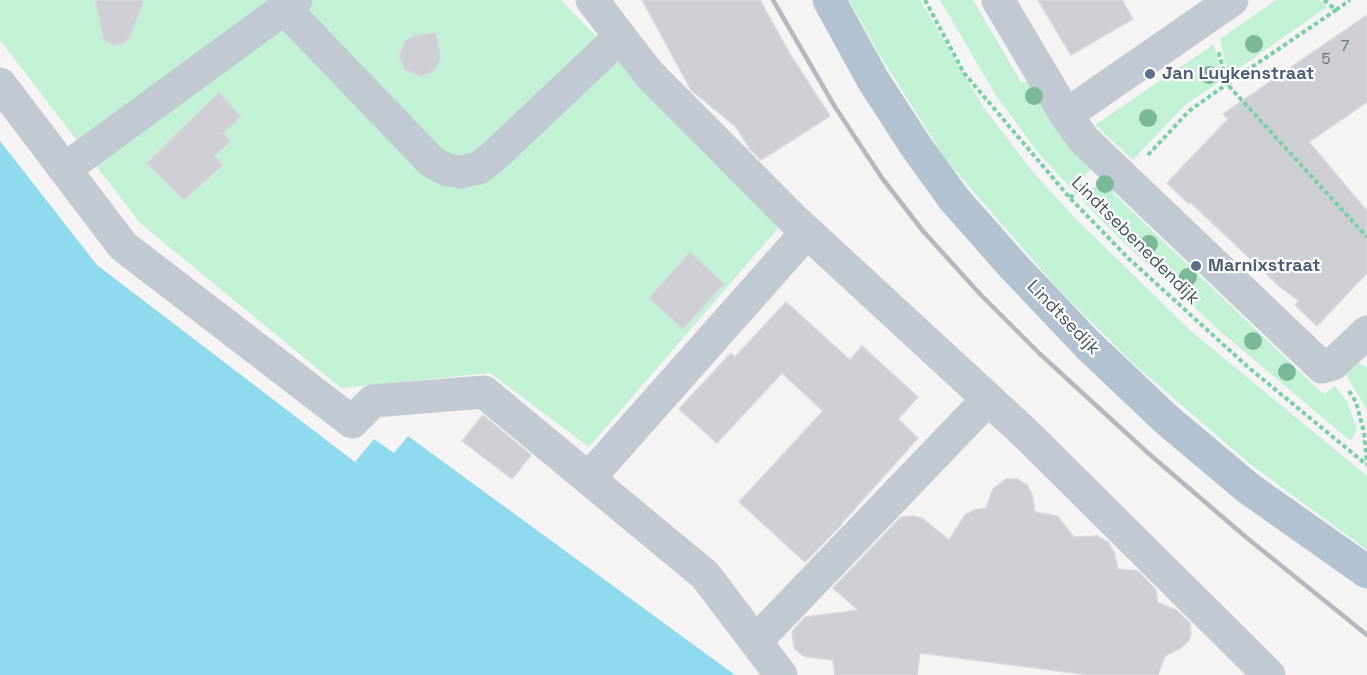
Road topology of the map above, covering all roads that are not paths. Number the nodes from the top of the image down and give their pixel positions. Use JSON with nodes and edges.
{"nodes":[{"id":1,"x":592,"y":0,"type":"edge"},
{"id":2,"x":829,"y":0,"type":"edge"},
{"id":3,"x":998,"y":0,"type":"edge"},
{"id":4,"x":290,"y":4,"type":"edge"},
{"id":5,"x":1219,"y":9,"type":"edge"},
{"id":6,"x":621,"y":37,"type":"junction"},
{"id":7,"x":0,"y":84,"type":"edge"},
{"id":8,"x":1066,"y":115,"type":"junction"},
{"id":9,"x":65,"y":169,"type":"junction"},
{"id":10,"x":807,"y":232,"type":"junction"},
{"id":11,"x":1367,"y":332,"type":"edge"},
{"id":12,"x":988,"y":399,"type":"junction"},
{"id":13,"x":590,"y":478,"type":"junction"},
{"id":14,"x":1367,"y":572,"type":"edge"},
{"id":15,"x":756,"y":641,"type":"junction"},
{"id":16,"x":781,"y":675,"type":"edge"},
{"id":17,"x":1269,"y":675,"type":"edge"}],
"edges":[{"from":1,"to":6,"type":"street"},
{"from":2,"to":14,"type":"main road","name":"Lindtsedijk"},
{"from":3,"to":8,"type":"street"},
{"from":4,"to":6,"type":"street"},
{"from":4,"to":9,"type":"street"},
{"from":5,"to":8,"type":"street"},
{"from":6,"to":10,"type":"street"},
{"from":7,"to":9,"type":"street"},
{"from":8,"to":11,"type":"street"},
{"from":9,"to":13,"type":"street"},
{"from":10,"to":12,"type":"street"},
{"from":10,"to":13,"type":"street"},
{"from":12,"to":15,"type":"street"},
{"from":12,"to":17,"type":"street"},
{"from":13,"to":15,"type":"street"},
{"from":15,"to":16,"type":"street"}]}
